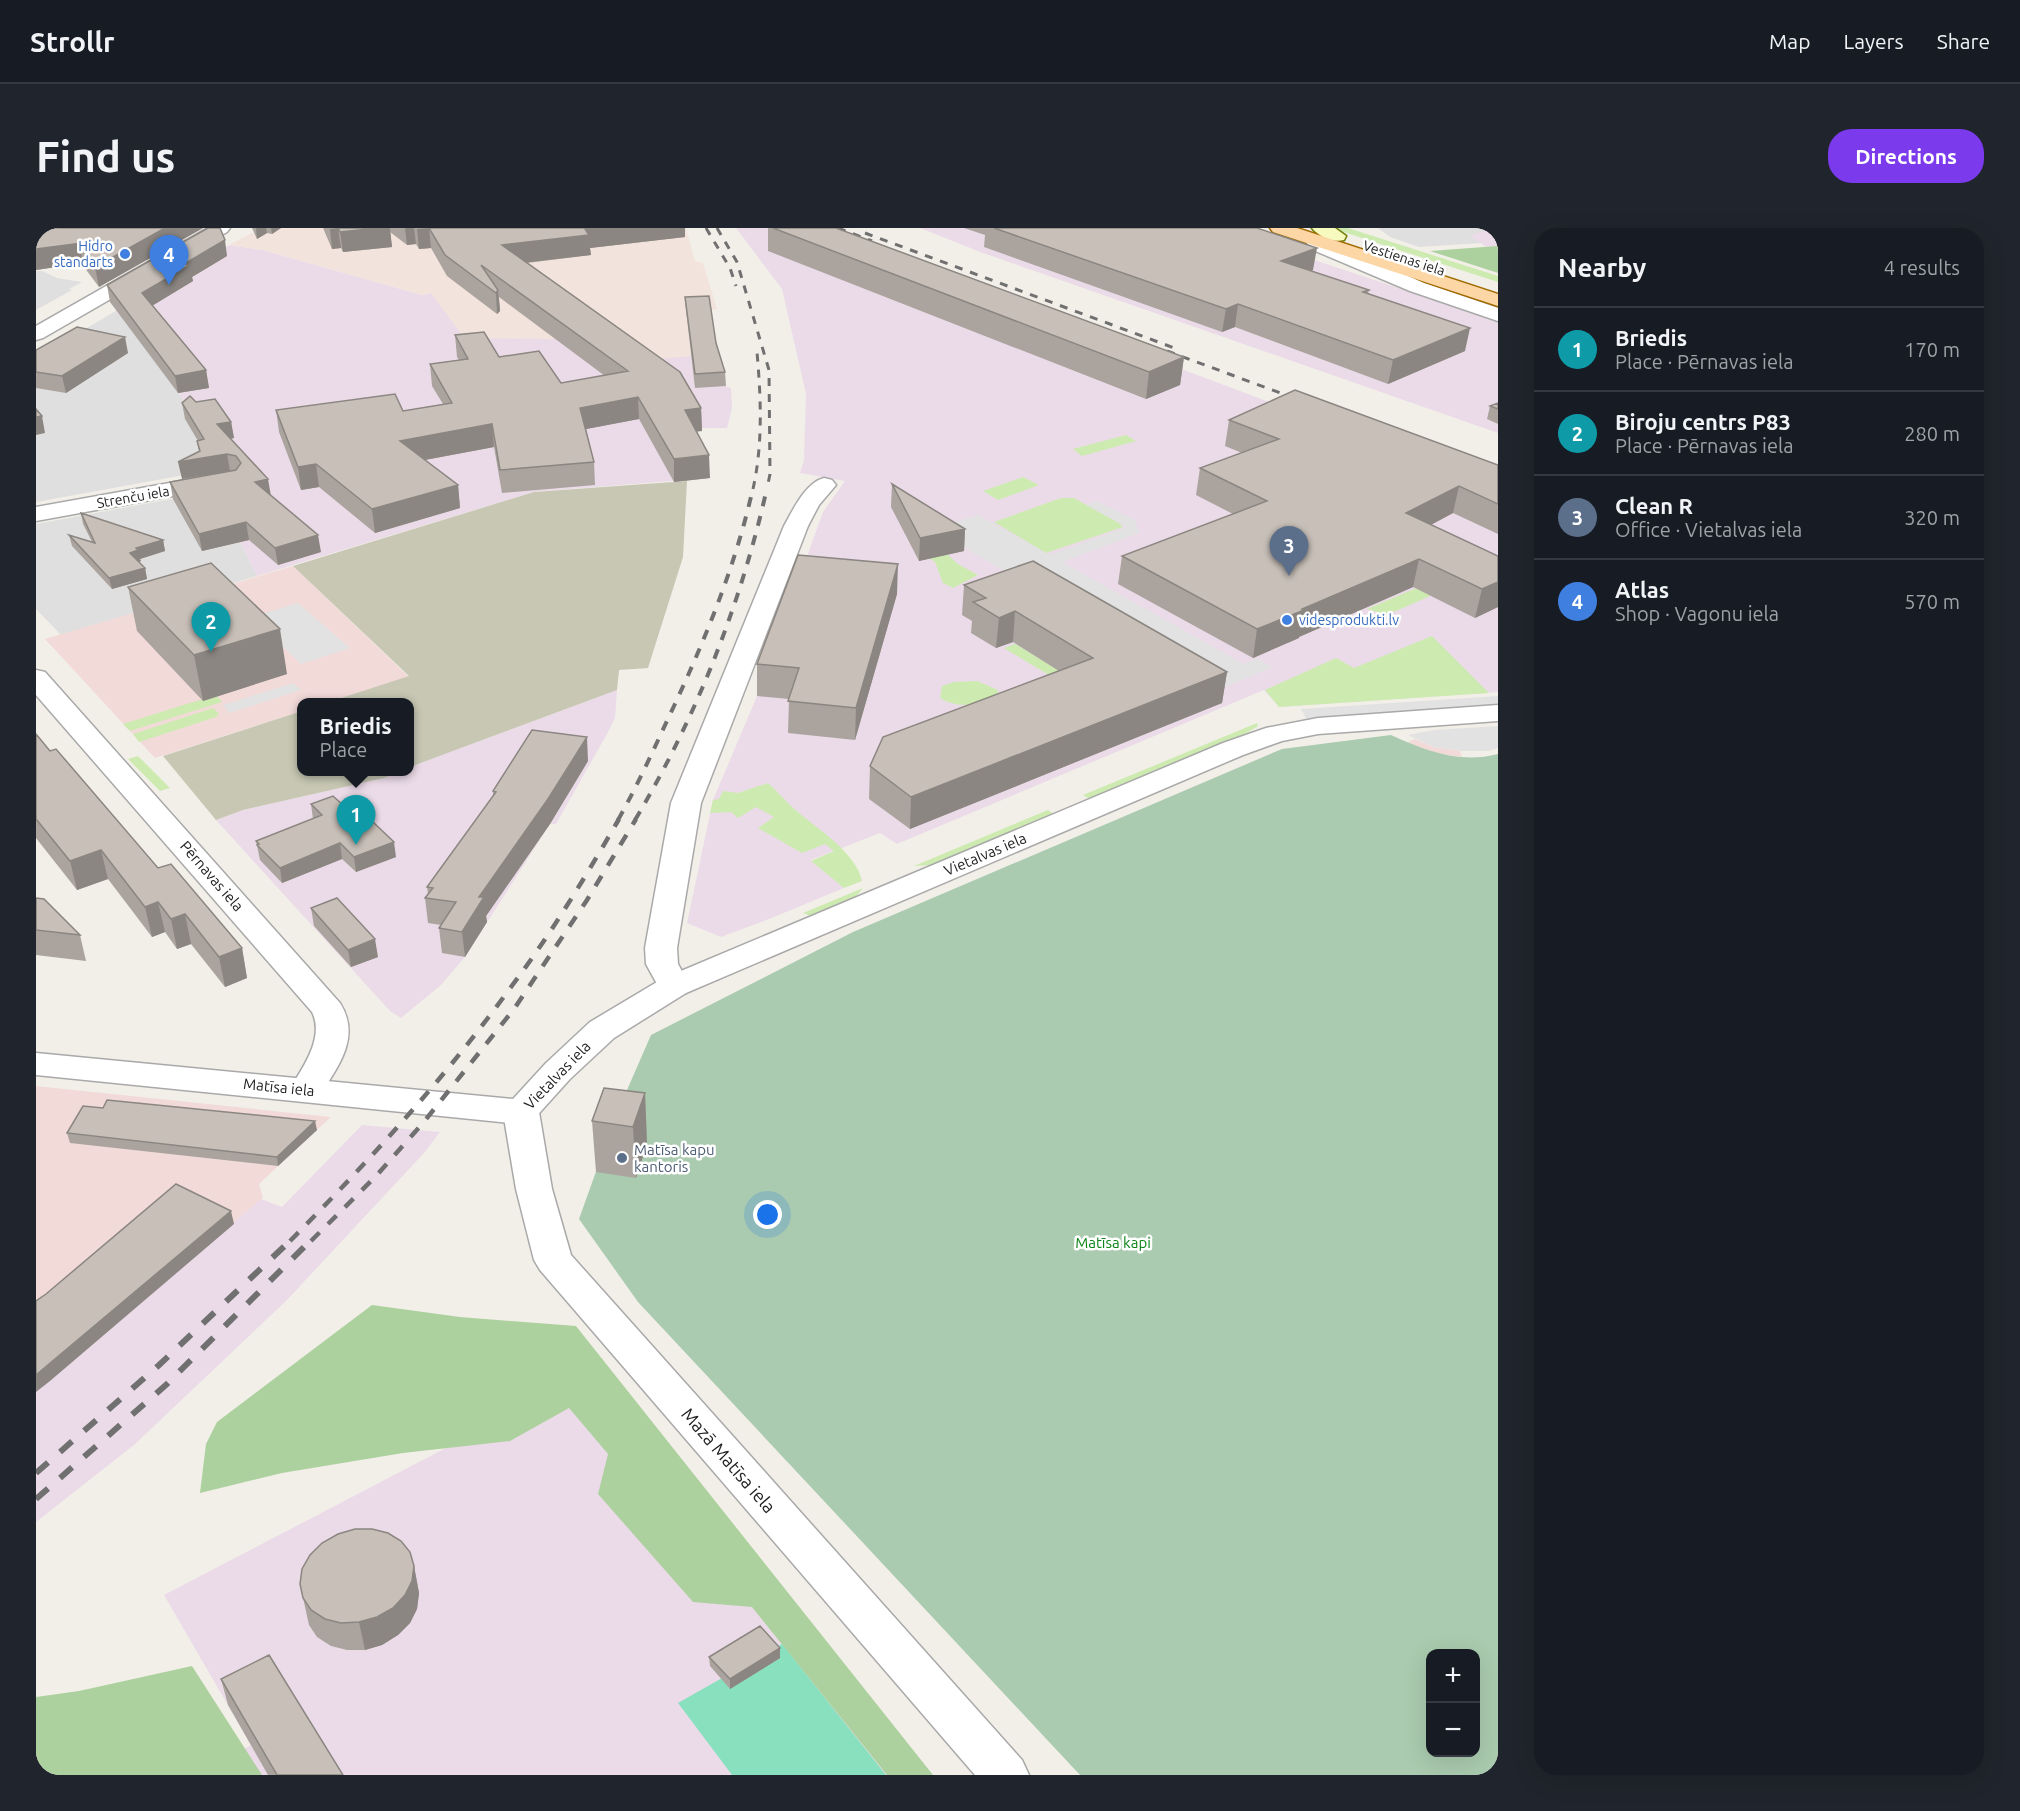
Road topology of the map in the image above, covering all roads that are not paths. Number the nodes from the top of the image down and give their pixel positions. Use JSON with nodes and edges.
{"nodes":[{"id":1,"x":221,"y":228,"type":"edge"},
{"id":2,"x":1272,"y":232,"type":"edge"},
{"id":3,"x":1320,"y":233,"type":"edge"},
{"id":4,"x":1416,"y":287,"type":"junction"},
{"id":5,"x":1498,"y":290,"type":"edge"},
{"id":6,"x":1498,"y":300,"type":"edge"},
{"id":7,"x":1498,"y":315,"type":"edge"},
{"id":8,"x":36,"y":334,"type":"edge"},
{"id":9,"x":230,"y":480,"type":"edge"},
{"id":10,"x":824,"y":485,"type":"dead end"},
{"id":11,"x":36,"y":514,"type":"edge"},
{"id":12,"x":36,"y":678,"type":"edge"},
{"id":13,"x":1498,"y":713,"type":"edge"},
{"id":14,"x":674,"y":986,"type":"junction"},
{"id":15,"x":36,"y":1064,"type":"edge"},
{"id":16,"x":306,"y":1090,"type":"junction"},
{"id":17,"x":521,"y":1112,"type":"junction"},
{"id":18,"x":1005,"y":1775,"type":"edge"}],
"edges":[{"from":1,"to":8,"type":"street"},
{"from":2,"to":3,"type":"main road","name":"Vestienas iela"},
{"from":2,"to":4,"type":"street","name":"Vestienas iela"},
{"from":3,"to":4,"type":"street","name":"Vestienas iela"},
{"from":3,"to":5,"type":"main road","name":"Vestienas iela"},
{"from":3,"to":6,"type":"main road","name":"Vestienas iela"},
{"from":4,"to":7,"type":"street","name":"Vestienas iela"},
{"from":9,"to":11,"type":"street","name":"Strenču iela"},
{"from":10,"to":14,"type":"street"},
{"from":12,"to":16,"type":"street","name":"Pērnavas iela"},
{"from":13,"to":14,"type":"street","name":"Vietalvas iela"},
{"from":14,"to":17,"type":"street","name":"Vietalvas iela"},
{"from":15,"to":16,"type":"street","name":"Matīsa iela"},
{"from":16,"to":17,"type":"street","name":"Matīsa iela"},
{"from":17,"to":18,"type":"street","name":"Mazā Matīsa iela"}]}
